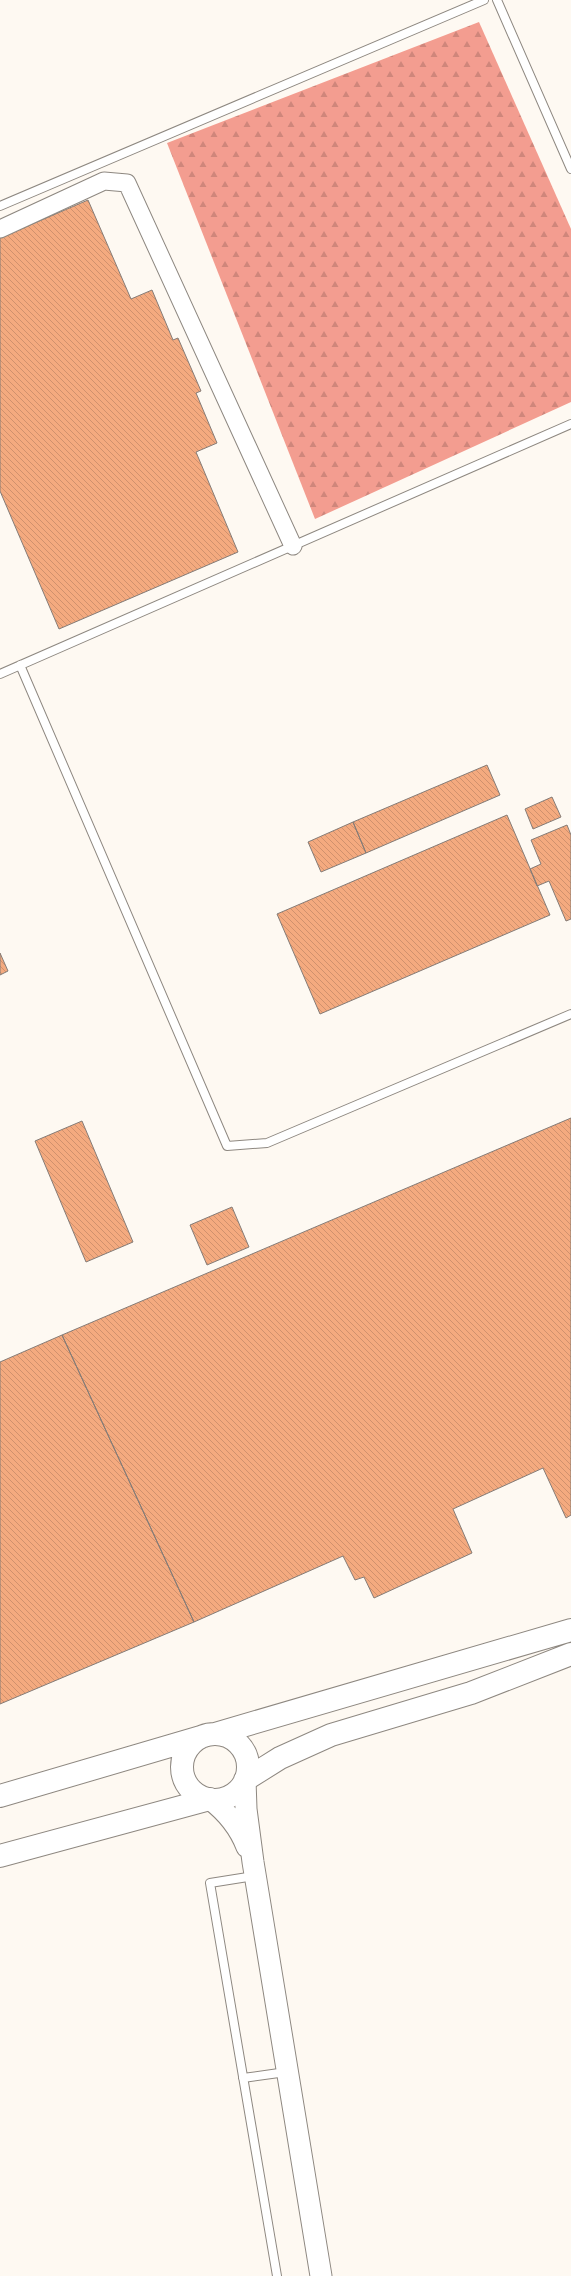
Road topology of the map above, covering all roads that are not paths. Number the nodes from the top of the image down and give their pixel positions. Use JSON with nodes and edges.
{"nodes":[{"id":1,"x":484,"y":0,"type":"edge"},
{"id":2,"x":497,"y":0,"type":"edge"},
{"id":3,"x":571,"y":169,"type":"edge"},
{"id":4,"x":0,"y":206,"type":"edge"},
{"id":5,"x":0,"y":229,"type":"edge"},
{"id":6,"x":571,"y":424,"type":"edge"},
{"id":7,"x":293,"y":546,"type":"junction"},
{"id":8,"x":20,"y":665,"type":"junction"},
{"id":9,"x":0,"y":674,"type":"edge"},
{"id":10,"x":570,"y":1017,"type":"edge"},
{"id":11,"x":571,"y":1630,"type":"edge"},
{"id":12,"x":571,"y":1654,"type":"edge"},
{"id":13,"x":209,"y":1735,"type":"junction"},
{"id":14,"x":245,"y":1780,"type":"junction"},
{"id":15,"x":0,"y":1796,"type":"edge"},
{"id":16,"x":210,"y":1799,"type":"junction"},
{"id":17,"x":0,"y":1856,"type":"edge"},
{"id":18,"x":254,"y":1869,"type":"junction"},
{"id":19,"x":287,"y":2072,"type":"junction"},
{"id":20,"x":243,"y":2078,"type":"junction"},
{"id":21,"x":277,"y":2276,"type":"edge"},
{"id":22,"x":320,"y":2276,"type":"edge"}],
"edges":[{"from":1,"to":4,"type":"lane"},
{"from":2,"to":3,"type":"lane"},
{"from":5,"to":7,"type":"street"},
{"from":6,"to":7,"type":"lane"},
{"from":7,"to":8,"type":"lane"},
{"from":8,"to":9,"type":"lane"},
{"from":8,"to":10,"type":"lane"},
{"from":11,"to":13,"type":"main road"},
{"from":12,"to":14,"type":"main road"},
{"from":13,"to":14,"type":"main road"},
{"from":13,"to":15,"type":"main road"},
{"from":13,"to":16,"type":"main road"},
{"from":14,"to":16,"type":"main road"},
{"from":14,"to":18,"type":"street"},
{"from":16,"to":17,"type":"main road"},
{"from":16,"to":18,"type":"street"},
{"from":18,"to":19,"type":"street"},
{"from":18,"to":20,"type":"lane"},
{"from":19,"to":20,"type":"lane"},
{"from":19,"to":22,"type":"street"},
{"from":20,"to":21,"type":"lane"}]}
